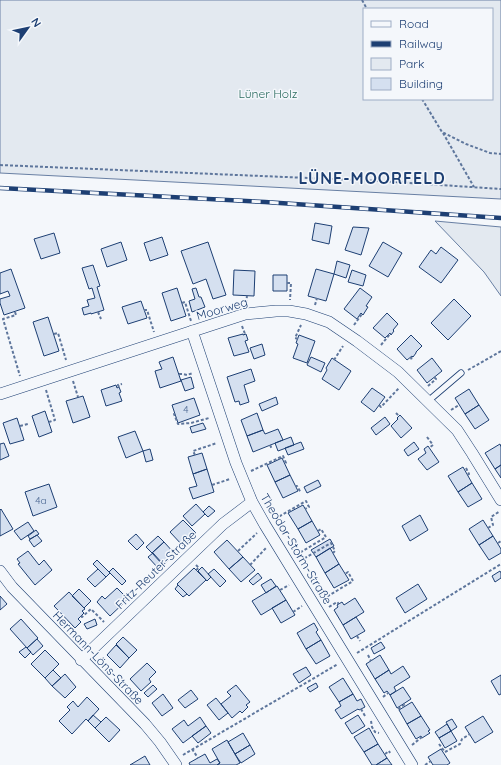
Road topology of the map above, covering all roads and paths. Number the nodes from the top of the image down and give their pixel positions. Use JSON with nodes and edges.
{"nodes":[{"id":1,"x":423,"y":100,"type":"edge"},
{"id":2,"x":442,"y":132,"type":"junction"},
{"id":3,"x":501,"y":154,"type":"edge"},
{"id":4,"x":0,"y":165,"type":"edge"},
{"id":5,"x":474,"y":188,"type":"junction"},
{"id":6,"x":500,"y":188,"type":"edge"},
{"id":7,"x":287,"y":283,"type":"dead end"},
{"id":8,"x":182,"y":303,"type":"dead end"},
{"id":9,"x":144,"y":310,"type":"dead end"},
{"id":10,"x":289,"y":311,"type":"junction"},
{"id":11,"x":15,"y":312,"type":"dead end"},
{"id":12,"x":98,"y":312,"type":"dead end"},
{"id":13,"x":306,"y":314,"type":"junction"},
{"id":14,"x":101,"y":319,"type":"dead end"},
{"id":15,"x":193,"y":331,"type":"junction"},
{"id":16,"x":54,"y":334,"type":"dead end"},
{"id":17,"x":349,"y":336,"type":"junction"},
{"id":18,"x":298,"y":339,"type":"dead end"},
{"id":19,"x":158,"y":342,"type":"junction"},
{"id":20,"x":501,"y":351,"type":"edge"},
{"id":21,"x":412,"y":357,"type":"dead end"},
{"id":22,"x":334,"y":360,"type":"dead end"},
{"id":23,"x":412,"y":360,"type":"dead end"},
{"id":24,"x":204,"y":369,"type":"junction"},
{"id":25,"x":70,"y":371,"type":"junction"},
{"id":26,"x":461,"y":373,"type":"joint"},
{"id":27,"x":179,"y":374,"type":"dead end"},
{"id":28,"x":43,"y":380,"type":"junction"},
{"id":29,"x":406,"y":380,"type":"junction"},
{"id":30,"x":122,"y":384,"type":"dead end"},
{"id":31,"x":24,"y":386,"type":"junction"},
{"id":32,"x":119,"y":387,"type":"dead end"},
{"id":33,"x":0,"y":394,"type":"edge"},
{"id":34,"x":78,"y":397,"type":"dead end"},
{"id":35,"x":427,"y":402,"type":"junction"},
{"id":36,"x":379,"y":405,"type":"dead end"},
{"id":37,"x":396,"y":413,"type":"dead end"},
{"id":38,"x":175,"y":414,"type":"dead end"},
{"id":39,"x":219,"y":415,"type":"junction"},
{"id":40,"x":398,"y":416,"type":"dead end"},
{"id":41,"x":190,"y":419,"type":"dead end"},
{"id":42,"x":49,"y":422,"type":"dead end"},
{"id":43,"x":191,"y":423,"type":"junction"},
{"id":44,"x":28,"y":424,"type":"dead end"},
{"id":45,"x":20,"y":426,"type":"dead end"},
{"id":46,"x":427,"y":437,"type":"dead end"},
{"id":47,"x":228,"y":439,"type":"junction"},
{"id":48,"x":270,"y":445,"type":"dead end"},
{"id":49,"x":429,"y":448,"type":"dead end"},
{"id":50,"x":272,"y":449,"type":"dead end"},
{"id":51,"x":194,"y":455,"type":"dead end"},
{"id":52,"x":285,"y":464,"type":"dead end"},
{"id":53,"x":241,"y":475,"type":"junction"},
{"id":54,"x":212,"y":485,"type":"dead end"},
{"id":55,"x":295,"y":486,"type":"dead end"},
{"id":56,"x":301,"y":493,"type":"dead end"},
{"id":57,"x":501,"y":500,"type":"edge"},
{"id":58,"x":252,"y":502,"type":"junction"},
{"id":59,"x":305,"y":509,"type":"dead end"},
{"id":60,"x":501,"y":510,"type":"edge"},
{"id":61,"x":265,"y":525,"type":"junction"},
{"id":62,"x":488,"y":528,"type":"dead end"},
{"id":63,"x":318,"y":531,"type":"dead end"},
{"id":64,"x":274,"y":540,"type":"junction"},
{"id":65,"x":501,"y":542,"type":"edge"},
{"id":66,"x":498,"y":544,"type":"dead end"},
{"id":67,"x":238,"y":551,"type":"dead end"},
{"id":68,"x":333,"y":553,"type":"dead end"},
{"id":69,"x":288,"y":563,"type":"junction"},
{"id":70,"x":501,"y":564,"type":"edge"},
{"id":71,"x":250,"y":565,"type":"dead end"},
{"id":72,"x":0,"y":572,"type":"edge"},
{"id":73,"x":345,"y":574,"type":"dead end"},
{"id":74,"x":314,"y":605,"type":"junction"},
{"id":75,"x":81,"y":616,"type":"dead end"},
{"id":76,"x":112,"y":630,"type":"junction"},
{"id":77,"x":357,"y":636,"type":"dead end"},
{"id":78,"x":360,"y":641,"type":"dead end"},
{"id":79,"x":368,"y":655,"type":"dead end"},
{"id":80,"x":347,"y":659,"type":"junction"},
{"id":81,"x":81,"y":660,"type":"junction"},
{"id":82,"x":371,"y":661,"type":"dead end"},
{"id":83,"x":405,"y":706,"type":"dead end"},
{"id":84,"x":361,"y":709,"type":"dead end"},
{"id":85,"x":398,"y":709,"type":"dead end"},
{"id":86,"x":365,"y":716,"type":"dead end"},
{"id":87,"x":374,"y":730,"type":"dead end"},
{"id":88,"x":371,"y":732,"type":"dead end"},
{"id":89,"x":470,"y":734,"type":"dead end"},
{"id":90,"x":439,"y":744,"type":"dead end"},
{"id":91,"x":192,"y":749,"type":"junction"},
{"id":92,"x":385,"y":754,"type":"dead end"},
{"id":93,"x":391,"y":755,"type":"dead end"},
{"id":94,"x":198,"y":758,"type":"dead end"},
{"id":95,"x":431,"y":761,"type":"dead end"},
{"id":96,"x":175,"y":763,"type":"edge"},
{"id":97,"x":412,"y":765,"type":"edge"},
{"id":98,"x":425,"y":765,"type":"edge"}],
"edges":[{"from":1,"to":2,"type":"path"},
{"from":2,"to":3,"type":"path"},
{"from":2,"to":5,"type":"path"},
{"from":4,"to":5,"type":"path"},
{"from":5,"to":6,"type":"path"},
{"from":7,"to":10,"type":"path"},
{"from":8,"to":15,"type":"path"},
{"from":9,"to":19,"type":"path"},
{"from":10,"to":13,"type":"street","name":"Moorweg"},
{"from":10,"to":15,"type":"street","name":"Moorweg"},
{"from":11,"to":31,"type":"path"},
{"from":12,"to":14,"type":"path"},
{"from":13,"to":17,"type":"street","name":"Moorweg"},
{"from":13,"to":18,"type":"path"},
{"from":15,"to":19,"type":"street","name":"Moorweg"},
{"from":15,"to":24,"type":"street","name":"Theodor-Storm-Straße"},
{"from":16,"to":25,"type":"path"},
{"from":17,"to":22,"type":"path"},
{"from":17,"to":29,"type":"street","name":"Moorweg"},
{"from":19,"to":25,"type":"street","name":"Moorweg"},
{"from":20,"to":26,"type":"path"},
{"from":21,"to":23,"type":"path"},
{"from":24,"to":27,"type":"path"},
{"from":24,"to":39,"type":"street","name":"Theodor-Storm-Straße"},
{"from":25,"to":28,"type":"street","name":"Moorweg"},
{"from":25,"to":34,"type":"path"},
{"from":26,"to":35,"type":"lane"},
{"from":28,"to":31,"type":"street","name":"Moorweg"},
{"from":28,"to":42,"type":"path"},
{"from":29,"to":35,"type":"street","name":"Moorweg"},
{"from":29,"to":36,"type":"path"},
{"from":30,"to":32,"type":"path"},
{"from":31,"to":33,"type":"street","name":"Moorweg"},
{"from":35,"to":57,"type":"street","name":"Moorweg"},
{"from":37,"to":40,"type":"path"},
{"from":38,"to":43,"type":"path"},
{"from":39,"to":43,"type":"path"},
{"from":39,"to":47,"type":"street","name":"Theodor-Storm-Straße"},
{"from":41,"to":43,"type":"path"},
{"from":44,"to":45,"type":"path"},
{"from":46,"to":49,"type":"path"},
{"from":47,"to":51,"type":"path"},
{"from":47,"to":53,"type":"street","name":"Theodor-Storm-Straße"},
{"from":48,"to":50,"type":"path"},
{"from":52,"to":53,"type":"path"},
{"from":53,"to":54,"type":"path"},
{"from":53,"to":58,"type":"street","name":"Theodor-Storm-Straße"},
{"from":55,"to":56,"type":"path"},
{"from":58,"to":61,"type":"street","name":"Theodor-Storm-Straße"},
{"from":58,"to":76,"type":"street","name":"Fritz-Reuter-Straße"},
{"from":59,"to":61,"type":"path"},
{"from":60,"to":62,"type":"path"},
{"from":61,"to":64,"type":"street","name":"Theodor-Storm-Straße"},
{"from":61,"to":67,"type":"path"},
{"from":63,"to":69,"type":"path"},
{"from":64,"to":69,"type":"street","name":"Theodor-Storm-Straße"},
{"from":64,"to":71,"type":"path"},
{"from":65,"to":66,"type":"path"},
{"from":68,"to":69,"type":"path"},
{"from":69,"to":74,"type":"street","name":"Theodor-Storm-Straße"},
{"from":70,"to":80,"type":"path"},
{"from":72,"to":81,"type":"street","name":"Hermann-Löns-Straße"},
{"from":73,"to":74,"type":"path"},
{"from":74,"to":80,"type":"street","name":"Theodor-Storm-Straße"},
{"from":75,"to":76,"type":"path"},
{"from":76,"to":81,"type":"street","name":"Fritz-Reuter-Straße"},
{"from":77,"to":78,"type":"path"},
{"from":79,"to":82,"type":"path"},
{"from":80,"to":91,"type":"path"},
{"from":80,"to":97,"type":"street","name":"Theodor-Storm-Straße"},
{"from":81,"to":96,"type":"street","name":"Hermann-Löns-Straße"},
{"from":83,"to":85,"type":"path"},
{"from":84,"to":86,"type":"path"},
{"from":87,"to":88,"type":"path"},
{"from":89,"to":90,"type":"path"},
{"from":91,"to":94,"type":"path"},
{"from":91,"to":96,"type":"path"},
{"from":92,"to":93,"type":"path"},
{"from":95,"to":98,"type":"path"}]}
